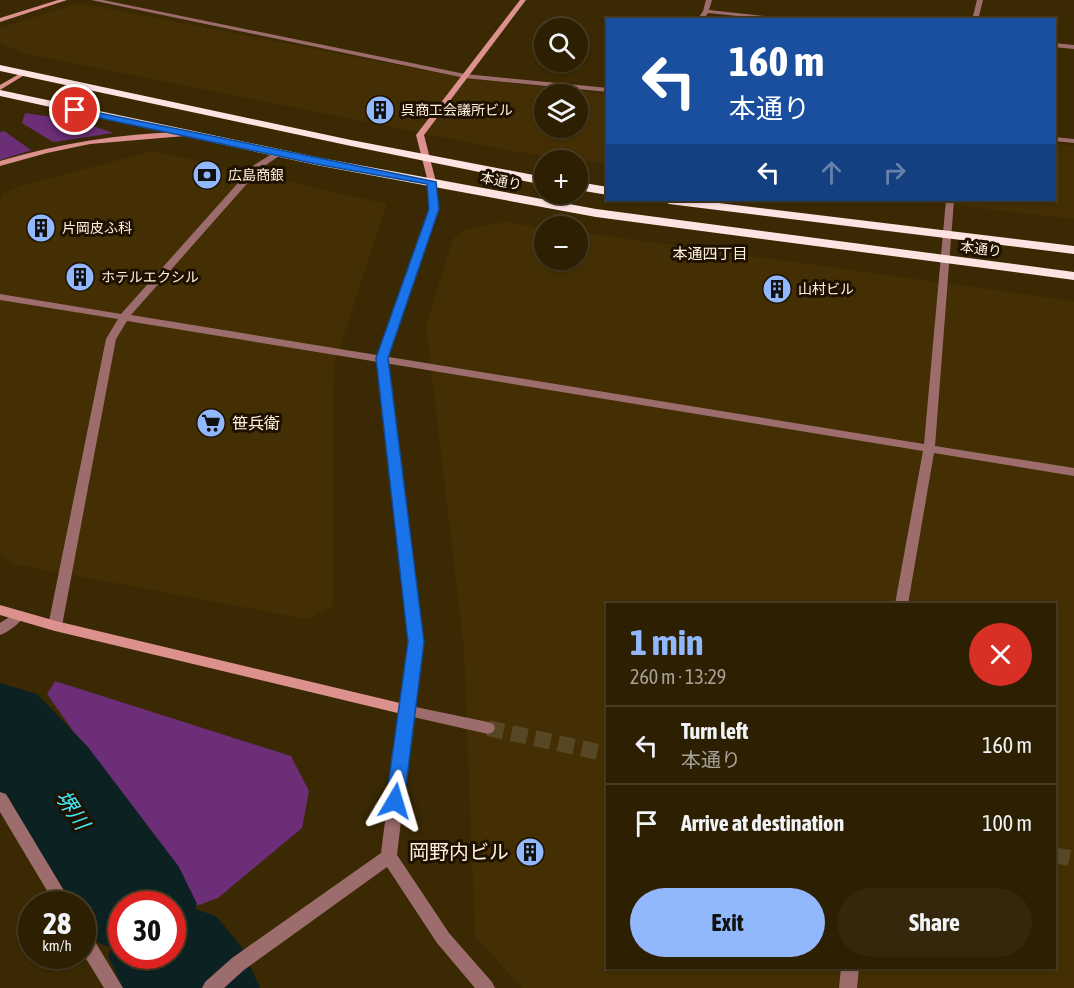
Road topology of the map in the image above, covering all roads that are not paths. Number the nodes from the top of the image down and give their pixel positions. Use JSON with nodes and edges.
{"nodes":[{"id":1,"x":64,"y":0,"type":"edge"},
{"id":2,"x":94,"y":0,"type":"edge"},
{"id":3,"x":524,"y":0,"type":"edge"},
{"id":4,"x":709,"y":0,"type":"edge"},
{"id":5,"x":980,"y":0,"type":"edge"},
{"id":6,"x":706,"y":11,"type":"junction"},
{"id":7,"x":701,"y":18,"type":"edge"},
{"id":8,"x":778,"y":18,"type":"edge"},
{"id":9,"x":976,"y":18,"type":"edge"},
{"id":10,"x":0,"y":20,"type":"edge"},
{"id":11,"x":1056,"y":45,"type":"edge"},
{"id":12,"x":1074,"y":47,"type":"edge"},
{"id":13,"x":2,"y":70,"type":"edge"},
{"id":14,"x":23,"y":74,"type":"junction"},
{"id":15,"x":465,"y":76,"type":"junction"},
{"id":16,"x":0,"y":88,"type":"edge"},
{"id":17,"x":606,"y":90,"type":"edge"},
{"id":18,"x":0,"y":93,"type":"edge"},
{"id":19,"x":182,"y":134,"type":"junction"},
{"id":20,"x":1056,"y":139,"type":"edge"},
{"id":21,"x":1074,"y":141,"type":"edge"},
{"id":22,"x":278,"y":154,"type":"junction"},
{"id":23,"x":425,"y":158,"type":"junction"},
{"id":24,"x":0,"y":164,"type":"edge"},
{"id":25,"x":534,"y":179,"type":"edge"},
{"id":26,"x":432,"y":182,"type":"junction"},
{"id":27,"x":588,"y":188,"type":"edge"},
{"id":28,"x":606,"y":191,"type":"edge"},
{"id":29,"x":677,"y":201,"type":"edge"},
{"id":30,"x":950,"y":201,"type":"edge"},
{"id":31,"x":946,"y":236,"type":"junction"},
{"id":32,"x":1074,"y":250,"type":"edge"},
{"id":33,"x":944,"y":259,"type":"junction"},
{"id":34,"x":1074,"y":276,"type":"edge"},
{"id":35,"x":0,"y":297,"type":"edge"},
{"id":36,"x":124,"y":317,"type":"junction"},
{"id":37,"x":382,"y":358,"type":"junction"},
{"id":38,"x":929,"y":448,"type":"junction"},
{"id":39,"x":1074,"y":472,"type":"edge"},
{"id":40,"x":901,"y":603,"type":"edge"},
{"id":41,"x":0,"y":610,"type":"edge"},
{"id":42,"x":17,"y":617,"type":"junction"},
{"id":43,"x":55,"y":627,"type":"junction"},
{"id":44,"x":0,"y":630,"type":"edge"},
{"id":45,"x":406,"y":710,"type":"junction"},
{"id":46,"x":488,"y":728,"type":"tunnel mouth"},
{"id":47,"x":0,"y":798,"type":"edge"},
{"id":48,"x":389,"y":856,"type":"junction"},
{"id":49,"x":56,"y":891,"type":"edge"},
{"id":50,"x":96,"y":958,"type":"edge"},
{"id":51,"x":850,"y":969,"type":"edge"},
{"id":52,"x":114,"y":988,"type":"edge"},
{"id":53,"x":211,"y":988,"type":"edge"},
{"id":54,"x":486,"y":988,"type":"edge"},
{"id":55,"x":848,"y":988,"type":"edge"}],
"edges":[{"from":1,"to":10,"type":"street"},
{"from":2,"to":15,"type":"street"},
{"from":3,"to":15,"type":"street"},
{"from":4,"to":6,"type":"street"},
{"from":5,"to":9,"type":"street"},
{"from":6,"to":7,"type":"street"},
{"from":6,"to":8,"type":"street"},
{"from":11,"to":12,"type":"street"},
{"from":13,"to":14,"type":"highway","name":"本通り"},
{"from":14,"to":16,"type":"street"},
{"from":14,"to":23,"type":"highway","name":"本通り"},
{"from":15,"to":17,"type":"street"},
{"from":15,"to":23,"type":"street"},
{"from":18,"to":19,"type":"highway","name":"本通り"},
{"from":19,"to":22,"type":"highway","name":"本通り"},
{"from":19,"to":24,"type":"street"},
{"from":20,"to":21,"type":"street"},
{"from":22,"to":26,"type":"highway","name":"本通り"},
{"from":22,"to":36,"type":"street"},
{"from":23,"to":25,"type":"highway","name":"本通り"},
{"from":23,"to":26,"type":"street"},
{"from":26,"to":33,"type":"highway","name":"本通り"},
{"from":26,"to":37,"type":"street"},
{"from":27,"to":28,"type":"highway"},
{"from":29,"to":31,"type":"highway","name":"本通り"},
{"from":30,"to":31,"type":"street"},
{"from":31,"to":32,"type":"highway","name":"本通り"},
{"from":31,"to":33,"type":"street"},
{"from":33,"to":34,"type":"highway","name":"本通り"},
{"from":33,"to":38,"type":"street"},
{"from":35,"to":36,"type":"street"},
{"from":36,"to":37,"type":"street"},
{"from":36,"to":43,"type":"street"},
{"from":37,"to":38,"type":"street"},
{"from":37,"to":45,"type":"street"},
{"from":38,"to":39,"type":"street"},
{"from":38,"to":40,"type":"street"},
{"from":41,"to":42,"type":"street"},
{"from":42,"to":43,"type":"street"},
{"from":42,"to":44,"type":"street"},
{"from":43,"to":45,"type":"street"},
{"from":45,"to":46,"type":"street"},
{"from":45,"to":48,"type":"street"},
{"from":47,"to":49,"type":"street"},
{"from":48,"to":53,"type":"street"},
{"from":48,"to":54,"type":"street"},
{"from":50,"to":52,"type":"street"},
{"from":51,"to":55,"type":"street"}]}
